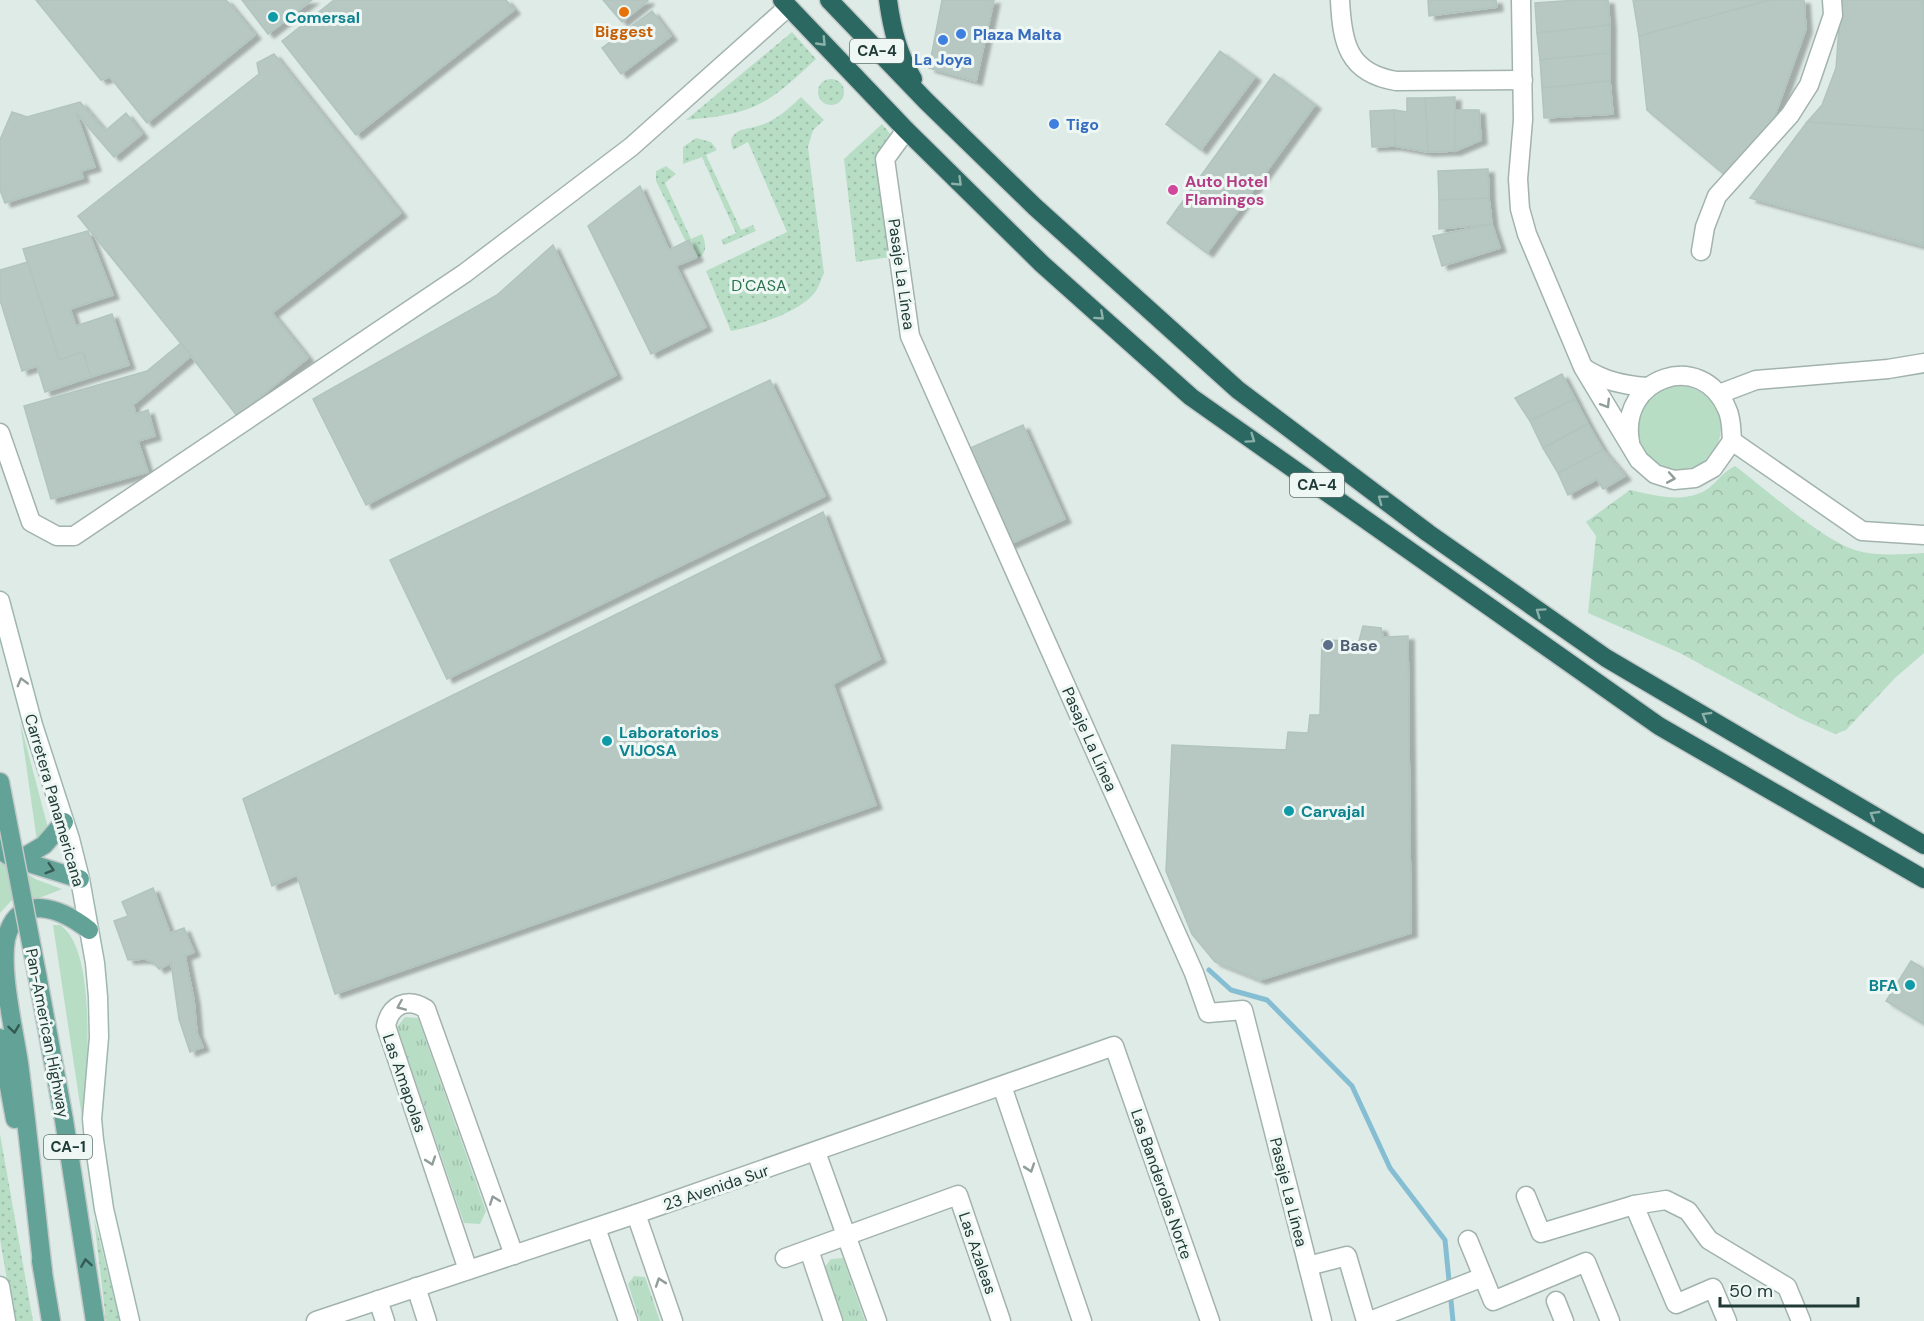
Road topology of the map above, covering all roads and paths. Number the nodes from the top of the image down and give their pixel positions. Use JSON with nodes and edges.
{"nodes":[{"id":1,"x":829,"y":0,"type":"edge"},
{"id":2,"x":888,"y":0,"type":"edge"},
{"id":3,"x":1340,"y":0,"type":"edge"},
{"id":4,"x":1521,"y":0,"type":"edge"},
{"id":5,"x":1832,"y":0,"type":"edge"},
{"id":6,"x":785,"y":3,"type":"edge"},
{"id":7,"x":1523,"y":80,"type":"junction"},
{"id":8,"x":926,"y":101,"type":"junction"},
{"id":9,"x":906,"y":130,"type":"junction"},
{"id":10,"x":1701,"y":251,"type":"dead end"},
{"id":11,"x":1924,"y":363,"type":"edge"},
{"id":12,"x":1582,"y":367,"type":"junction"},
{"id":13,"x":1756,"y":380,"type":"junction"},
{"id":14,"x":1647,"y":387,"type":"junction"},
{"id":15,"x":1719,"y":394,"type":"junction"},
{"id":16,"x":1729,"y":411,"type":"junction"},
{"id":17,"x":0,"y":433,"type":"edge"},
{"id":18,"x":1630,"y":442,"type":"junction"},
{"id":19,"x":1729,"y":446,"type":"junction"},
{"id":20,"x":1924,"y":535,"type":"edge"},
{"id":21,"x":0,"y":601,"type":"edge"},
{"id":22,"x":0,"y":782,"type":"edge"},
{"id":23,"x":64,"y":822,"type":"junction"},
{"id":24,"x":1924,"y":844,"type":"edge"},
{"id":25,"x":0,"y":848,"type":"edge"},
{"id":26,"x":19,"y":860,"type":"junction"},
{"id":27,"x":80,"y":879,"type":"junction"},
{"id":28,"x":1924,"y":879,"type":"edge"},
{"id":29,"x":89,"y":930,"type":"junction"},
{"id":30,"x":0,"y":1038,"type":"edge"},
{"id":31,"x":1114,"y":1046,"type":"joint"},
{"id":32,"x":1002,"y":1086,"type":"junction"},
{"id":33,"x":816,"y":1152,"type":"junction"},
{"id":34,"x":1526,"y":1196,"type":"dead end"},
{"id":35,"x":1634,"y":1205,"type":"junction"},
{"id":36,"x":636,"y":1214,"type":"junction"},
{"id":37,"x":596,"y":1228,"type":"junction"},
{"id":38,"x":847,"y":1236,"type":"junction"},
{"id":39,"x":1468,"y":1240,"type":"dead end"},
{"id":40,"x":809,"y":1250,"type":"junction"},
{"id":41,"x":514,"y":1255,"type":"junction"},
{"id":42,"x":785,"y":1258,"type":"dead end"},
{"id":43,"x":1308,"y":1266,"type":"junction"},
{"id":44,"x":468,"y":1270,"type":"junction"},
{"id":45,"x":43,"y":1272,"type":"junction"},
{"id":46,"x":1483,"y":1277,"type":"junction"},
{"id":47,"x":0,"y":1286,"type":"edge"},
{"id":48,"x":416,"y":1287,"type":"junction"},
{"id":49,"x":378,"y":1300,"type":"junction"},
{"id":50,"x":1556,"y":1301,"type":"dead end"},
{"id":51,"x":6,"y":1321,"type":"edge"},
{"id":52,"x":51,"y":1321,"type":"edge"},
{"id":53,"x":95,"y":1321,"type":"edge"},
{"id":54,"x":130,"y":1321,"type":"edge"},
{"id":55,"x":316,"y":1321,"type":"edge"},
{"id":56,"x":386,"y":1321,"type":"edge"},
{"id":57,"x":427,"y":1321,"type":"edge"},
{"id":58,"x":628,"y":1321,"type":"edge"},
{"id":59,"x":673,"y":1321,"type":"edge"},
{"id":60,"x":833,"y":1321,"type":"edge"},
{"id":61,"x":877,"y":1321,"type":"edge"},
{"id":62,"x":1001,"y":1321,"type":"edge"},
{"id":63,"x":1082,"y":1321,"type":"edge"},
{"id":64,"x":1210,"y":1321,"type":"edge"},
{"id":65,"x":1322,"y":1321,"type":"edge"},
{"id":66,"x":1368,"y":1321,"type":"edge"},
{"id":67,"x":1564,"y":1321,"type":"edge"},
{"id":68,"x":1610,"y":1321,"type":"edge"},
{"id":69,"x":1727,"y":1321,"type":"edge"},
{"id":70,"x":1801,"y":1321,"type":"edge"}],
"edges":[{"from":1,"to":8,"type":"highway","number":"CA-4"},
{"from":2,"to":8,"type":"highway"},
{"from":3,"to":7,"type":"street"},
{"from":4,"to":7,"type":"street"},
{"from":5,"to":10,"type":"street"},
{"from":6,"to":9,"type":"highway","number":"CA-4","one_way":true},
{"from":6,"to":17,"type":"street"},
{"from":7,"to":12,"type":"street"},
{"from":24,"to":8,"type":"highway","number":"CA-4","one_way":true},
{"from":9,"to":28,"type":"highway","number":"CA-4","one_way":true},
{"from":9,"to":43,"type":"street","name":"Pasaje La Línea"},
{"from":11,"to":13,"type":"street"},
{"from":12,"to":14,"type":"street"},
{"from":12,"to":18,"type":"street","one_way":true},
{"from":13,"to":15,"type":"street"},
{"from":13,"to":16,"type":"street"},
{"from":14,"to":15,"type":"street"},
{"from":14,"to":18,"type":"street"},
{"from":15,"to":16,"type":"street"},
{"from":16,"to":19,"type":"street"},
{"from":18,"to":19,"type":"street","one_way":true},
{"from":19,"to":20,"type":"street"},
{"from":23,"to":21,"type":"street","name":"Carretera Panamericana","one_way":true},
{"from":53,"to":22,"type":"main road","name":"Pan-American Highway","number":"CA-1","one_way":true,"bridge":true},
{"from":23,"to":26,"type":"main road"},
{"from":23,"to":27,"type":"street","name":"Carretera Panamericana"},
{"from":25,"to":26,"type":"main road"},
{"from":26,"to":27,"type":"main road","one_way":true},
{"from":27,"to":29,"type":"street","name":"Carretera Panamericana"},
{"from":29,"to":45,"type":"main road","one_way":true},
{"from":29,"to":54,"type":"street","name":"Carretera Panamericana"},
{"from":30,"to":45,"type":"main road","number":"CA-1"},
{"from":31,"to":32,"type":"street","name":"23 Avenida Sur"},
{"from":31,"to":64,"type":"street","name":"Las Banderolas Norte"},
{"from":32,"to":33,"type":"street","name":"23 Avenida Sur"},
{"from":32,"to":63,"type":"street","one_way":true},
{"from":33,"to":36,"type":"street","name":"23 Avenida Sur"},
{"from":33,"to":38,"type":"street"},
{"from":34,"to":35,"type":"street"},
{"from":35,"to":69,"type":"street"},
{"from":35,"to":70,"type":"street"},
{"from":36,"to":37,"type":"street","name":"23 Avenida Sur"},
{"from":59,"to":36,"type":"street","one_way":true},
{"from":37,"to":41,"type":"street","name":"23 Avenida Sur"},
{"from":37,"to":58,"type":"street"},
{"from":38,"to":40,"type":"street","name":"Las Azaleas"},
{"from":38,"to":61,"type":"street"},
{"from":38,"to":62,"type":"street","name":"Las Azaleas"},
{"from":39,"to":46,"type":"street"},
{"from":40,"to":42,"type":"street","name":"Las Azaleas"},
{"from":40,"to":60,"type":"street"},
{"from":41,"to":44,"type":"street","name":"23 Avenida Sur"},
{"from":41,"to":44,"type":"street","name":"Las Amapolas","one_way":true},
{"from":43,"to":65,"type":"street","name":"Pasaje La Línea"},
{"from":43,"to":66,"type":"street"},
{"from":44,"to":48,"type":"street","name":"23 Avenida Sur"},
{"from":45,"to":52,"type":"main road","number":"CA-1"},
{"from":46,"to":66,"type":"street"},
{"from":46,"to":68,"type":"street"},
{"from":47,"to":51,"type":"street"},
{"from":48,"to":49,"type":"street","name":"23 Avenida Sur"},
{"from":48,"to":57,"type":"street"},
{"from":49,"to":55,"type":"street","name":"23 Avenida Sur"},
{"from":49,"to":56,"type":"street"},
{"from":50,"to":67,"type":"street"}]}
